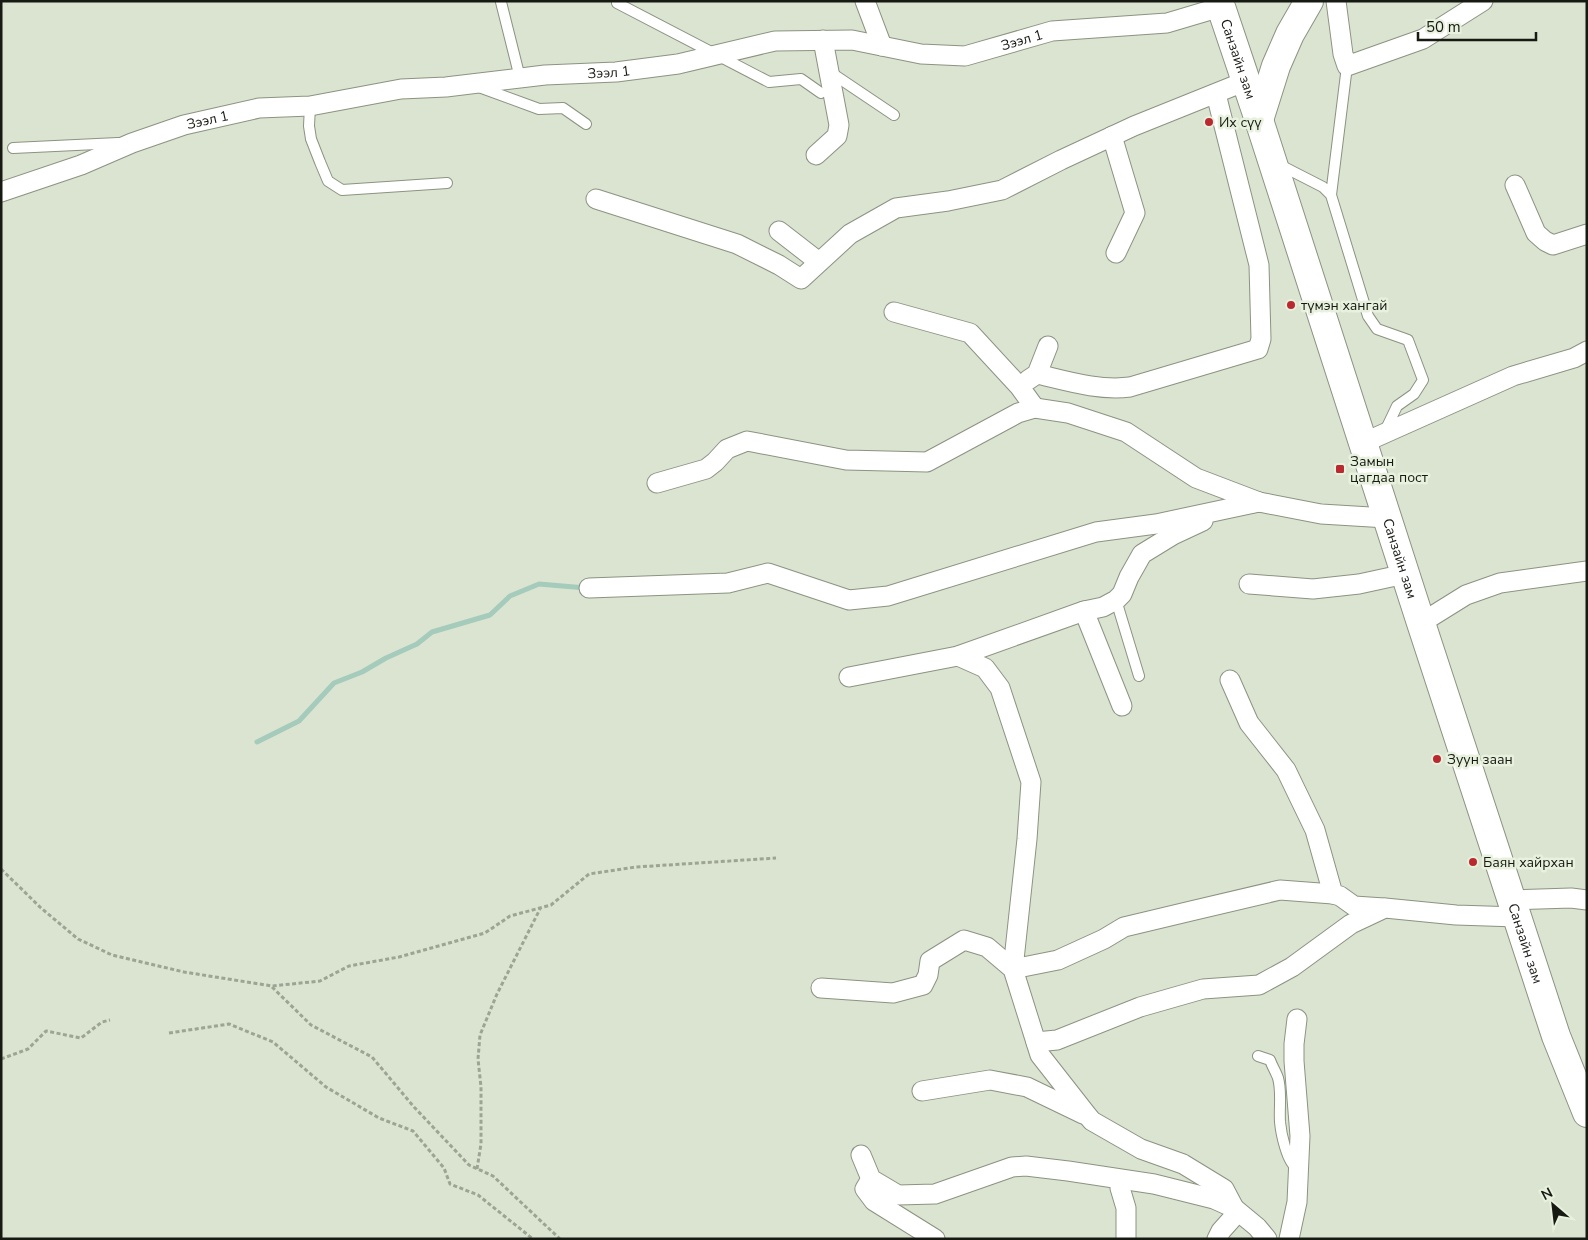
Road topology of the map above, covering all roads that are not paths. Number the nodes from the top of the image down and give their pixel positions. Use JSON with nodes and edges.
{"nodes":[{"id":1,"x":865,"y":1,"type":"edge"},
{"id":2,"x":1309,"y":1,"type":"edge"},
{"id":3,"x":1336,"y":1,"type":"edge"},
{"id":4,"x":1484,"y":1,"type":"edge"},
{"id":5,"x":501,"y":2,"type":"edge"},
{"id":6,"x":617,"y":3,"type":"dead end"},
{"id":7,"x":1220,"y":4,"type":"edge"},
{"id":8,"x":823,"y":40,"type":"junction"},
{"id":9,"x":882,"y":46,"type":"junction"},
{"id":10,"x":716,"y":55,"type":"junction"},
{"id":11,"x":1347,"y":66,"type":"junction"},
{"id":12,"x":829,"y":72,"type":"junction"},
{"id":13,"x":520,"y":78,"type":"junction"},
{"id":14,"x":1246,"y":81,"type":"junction"},
{"id":15,"x":472,"y":84,"type":"junction"},
{"id":16,"x":821,"y":93,"type":"dead end"},
{"id":17,"x":1216,"y":94,"type":"junction"},
{"id":18,"x":310,"y":106,"type":"junction"},
{"id":19,"x":894,"y":116,"type":"dead end"},
{"id":20,"x":1259,"y":120,"type":"junction"},
{"id":21,"x":586,"y":124,"type":"dead end"},
{"id":22,"x":1112,"y":136,"type":"junction"},
{"id":23,"x":132,"y":143,"type":"junction"},
{"id":24,"x":13,"y":148,"type":"dead end"},
{"id":25,"x":816,"y":155,"type":"dead end"},
{"id":26,"x":1272,"y":162,"type":"junction"},
{"id":27,"x":447,"y":182,"type":"dead end"},
{"id":28,"x":1515,"y":185,"type":"dead end"},
{"id":29,"x":1,"y":192,"type":"edge"},
{"id":30,"x":1331,"y":195,"type":"junction"},
{"id":31,"x":596,"y":199,"type":"dead end"},
{"id":32,"x":779,"y":230,"type":"dead end"},
{"id":33,"x":1587,"y":234,"type":"edge"},
{"id":34,"x":1116,"y":253,"type":"dead end"},
{"id":35,"x":819,"y":262,"type":"junction"},
{"id":36,"x":894,"y":312,"type":"dead end"},
{"id":37,"x":1048,"y":346,"type":"dead end"},
{"id":38,"x":1587,"y":351,"type":"edge"},
{"id":39,"x":1037,"y":374,"type":"junction"},
{"id":40,"x":1019,"y":386,"type":"junction"},
{"id":41,"x":1035,"y":408,"type":"junction"},
{"id":42,"x":1374,"y":438,"type":"junction"},
{"id":43,"x":657,"y":483,"type":"dead end"},
{"id":44,"x":1259,"y":502,"type":"junction"},
{"id":45,"x":1387,"y":518,"type":"junction"},
{"id":46,"x":1587,"y":571,"type":"edge"},
{"id":47,"x":1405,"y":574,"type":"junction"},
{"id":48,"x":1248,"y":584,"type":"dead end"},
{"id":49,"x":589,"y":588,"type":"dead end"},
{"id":50,"x":1116,"y":600,"type":"junction"},
{"id":51,"x":1084,"y":611,"type":"junction"},
{"id":52,"x":1421,"y":623,"type":"junction"},
{"id":53,"x":958,"y":656,"type":"junction"},
{"id":54,"x":1139,"y":676,"type":"dead end"},
{"id":55,"x":849,"y":678,"type":"dead end"},
{"id":56,"x":1230,"y":680,"type":"dead end"},
{"id":57,"x":1122,"y":706,"type":"dead end"},
{"id":58,"x":1334,"y":894,"type":"junction"},
{"id":59,"x":1587,"y":900,"type":"edge"},
{"id":60,"x":1385,"y":908,"type":"junction"},
{"id":61,"x":1514,"y":909,"type":"junction"},
{"id":62,"x":1013,"y":969,"type":"junction"},
{"id":63,"x":821,"y":988,"type":"dead end"},
{"id":64,"x":1297,"y":1019,"type":"dead end"},
{"id":65,"x":1036,"y":1042,"type":"junction"},
{"id":66,"x":1258,"y":1056,"type":"dead end"},
{"id":67,"x":922,"y":1091,"type":"dead end"},
{"id":68,"x":1587,"y":1113,"type":"edge"},
{"id":69,"x":1087,"y":1116,"type":"junction"},
{"id":70,"x":861,"y":1155,"type":"dead end"},
{"id":71,"x":1298,"y":1169,"type":"junction"},
{"id":72,"x":871,"y":1179,"type":"junction"},
{"id":73,"x":1120,"y":1180,"type":"junction"},
{"id":74,"x":1236,"y":1210,"type":"junction"},
{"id":75,"x":935,"y":1239,"type":"edge"},
{"id":76,"x":1126,"y":1239,"type":"edge"},
{"id":77,"x":1218,"y":1239,"type":"edge"},
{"id":78,"x":1267,"y":1239,"type":"edge"},
{"id":79,"x":1289,"y":1239,"type":"edge"}],
"edges":[{"from":1,"to":9,"type":"street"},
{"from":2,"to":20,"type":"main road"},
{"from":3,"to":11,"type":"street"},
{"from":4,"to":11,"type":"street"},
{"from":5,"to":13,"type":"lane"},
{"from":6,"to":10,"type":"lane"},
{"from":7,"to":9,"type":"street","name":"Зээл 1"},
{"from":7,"to":14,"type":"main road","name":"Санзайн зам"},
{"from":8,"to":9,"type":"street","name":"Зээл 1"},
{"from":8,"to":10,"type":"street","name":"Зээл 1"},
{"from":8,"to":12,"type":"street"},
{"from":10,"to":13,"type":"street","name":"Зээл 1"},
{"from":10,"to":16,"type":"lane"},
{"from":11,"to":30,"type":"lane"},
{"from":12,"to":19,"type":"lane"},
{"from":12,"to":25,"type":"street"},
{"from":13,"to":15,"type":"street","name":"Зээл 1"},
{"from":14,"to":17,"type":"street"},
{"from":14,"to":20,"type":"main road","name":"Санзайн зам"},
{"from":15,"to":18,"type":"street","name":"Зээл 1"},
{"from":15,"to":21,"type":"lane"},
{"from":17,"to":22,"type":"street"},
{"from":17,"to":39,"type":"street"},
{"from":18,"to":23,"type":"street","name":"Зээл 1"},
{"from":18,"to":27,"type":"lane"},
{"from":20,"to":26,"type":"main road","name":"Санзайн зам"},
{"from":22,"to":34,"type":"street"},
{"from":22,"to":35,"type":"street"},
{"from":23,"to":24,"type":"lane"},
{"from":23,"to":29,"type":"street","name":"Зээл 1"},
{"from":26,"to":30,"type":"lane"},
{"from":26,"to":42,"type":"main road","name":"Санзайн зам"},
{"from":28,"to":33,"type":"street"},
{"from":30,"to":42,"type":"lane"},
{"from":31,"to":35,"type":"street"},
{"from":32,"to":35,"type":"street"},
{"from":36,"to":40,"type":"street"},
{"from":37,"to":39,"type":"street"},
{"from":38,"to":42,"type":"street"},
{"from":39,"to":40,"type":"street"},
{"from":40,"to":41,"type":"street"},
{"from":41,"to":43,"type":"street"},
{"from":41,"to":44,"type":"street"},
{"from":42,"to":45,"type":"main road","name":"Санзайн зам"},
{"from":44,"to":45,"type":"street"},
{"from":44,"to":49,"type":"street"},
{"from":44,"to":50,"type":"street"},
{"from":45,"to":47,"type":"main road","name":"Санзайн зам"},
{"from":46,"to":52,"type":"street"},
{"from":47,"to":48,"type":"street"},
{"from":47,"to":52,"type":"main road","name":"Санзайн зам"},
{"from":50,"to":51,"type":"street"},
{"from":50,"to":54,"type":"lane"},
{"from":51,"to":53,"type":"street"},
{"from":51,"to":57,"type":"street"},
{"from":52,"to":61,"type":"main road","name":"Санзайн зам"},
{"from":53,"to":55,"type":"street"},
{"from":53,"to":62,"type":"street"},
{"from":56,"to":58,"type":"street"},
{"from":58,"to":60,"type":"street"},
{"from":58,"to":62,"type":"street"},
{"from":59,"to":61,"type":"street"},
{"from":60,"to":61,"type":"street"},
{"from":60,"to":65,"type":"street"},
{"from":61,"to":68,"type":"main road","name":"Санзайн зам"},
{"from":62,"to":63,"type":"street"},
{"from":62,"to":65,"type":"street"},
{"from":64,"to":71,"type":"street"},
{"from":65,"to":69,"type":"street"},
{"from":66,"to":71,"type":"lane"},
{"from":67,"to":69,"type":"street"},
{"from":69,"to":74,"type":"street"},
{"from":70,"to":72,"type":"street"},
{"from":71,"to":79,"type":"street"},
{"from":72,"to":73,"type":"street"},
{"from":72,"to":75,"type":"street"},
{"from":73,"to":74,"type":"street"},
{"from":73,"to":76,"type":"street"},
{"from":74,"to":77,"type":"street"},
{"from":74,"to":78,"type":"street"}]}
